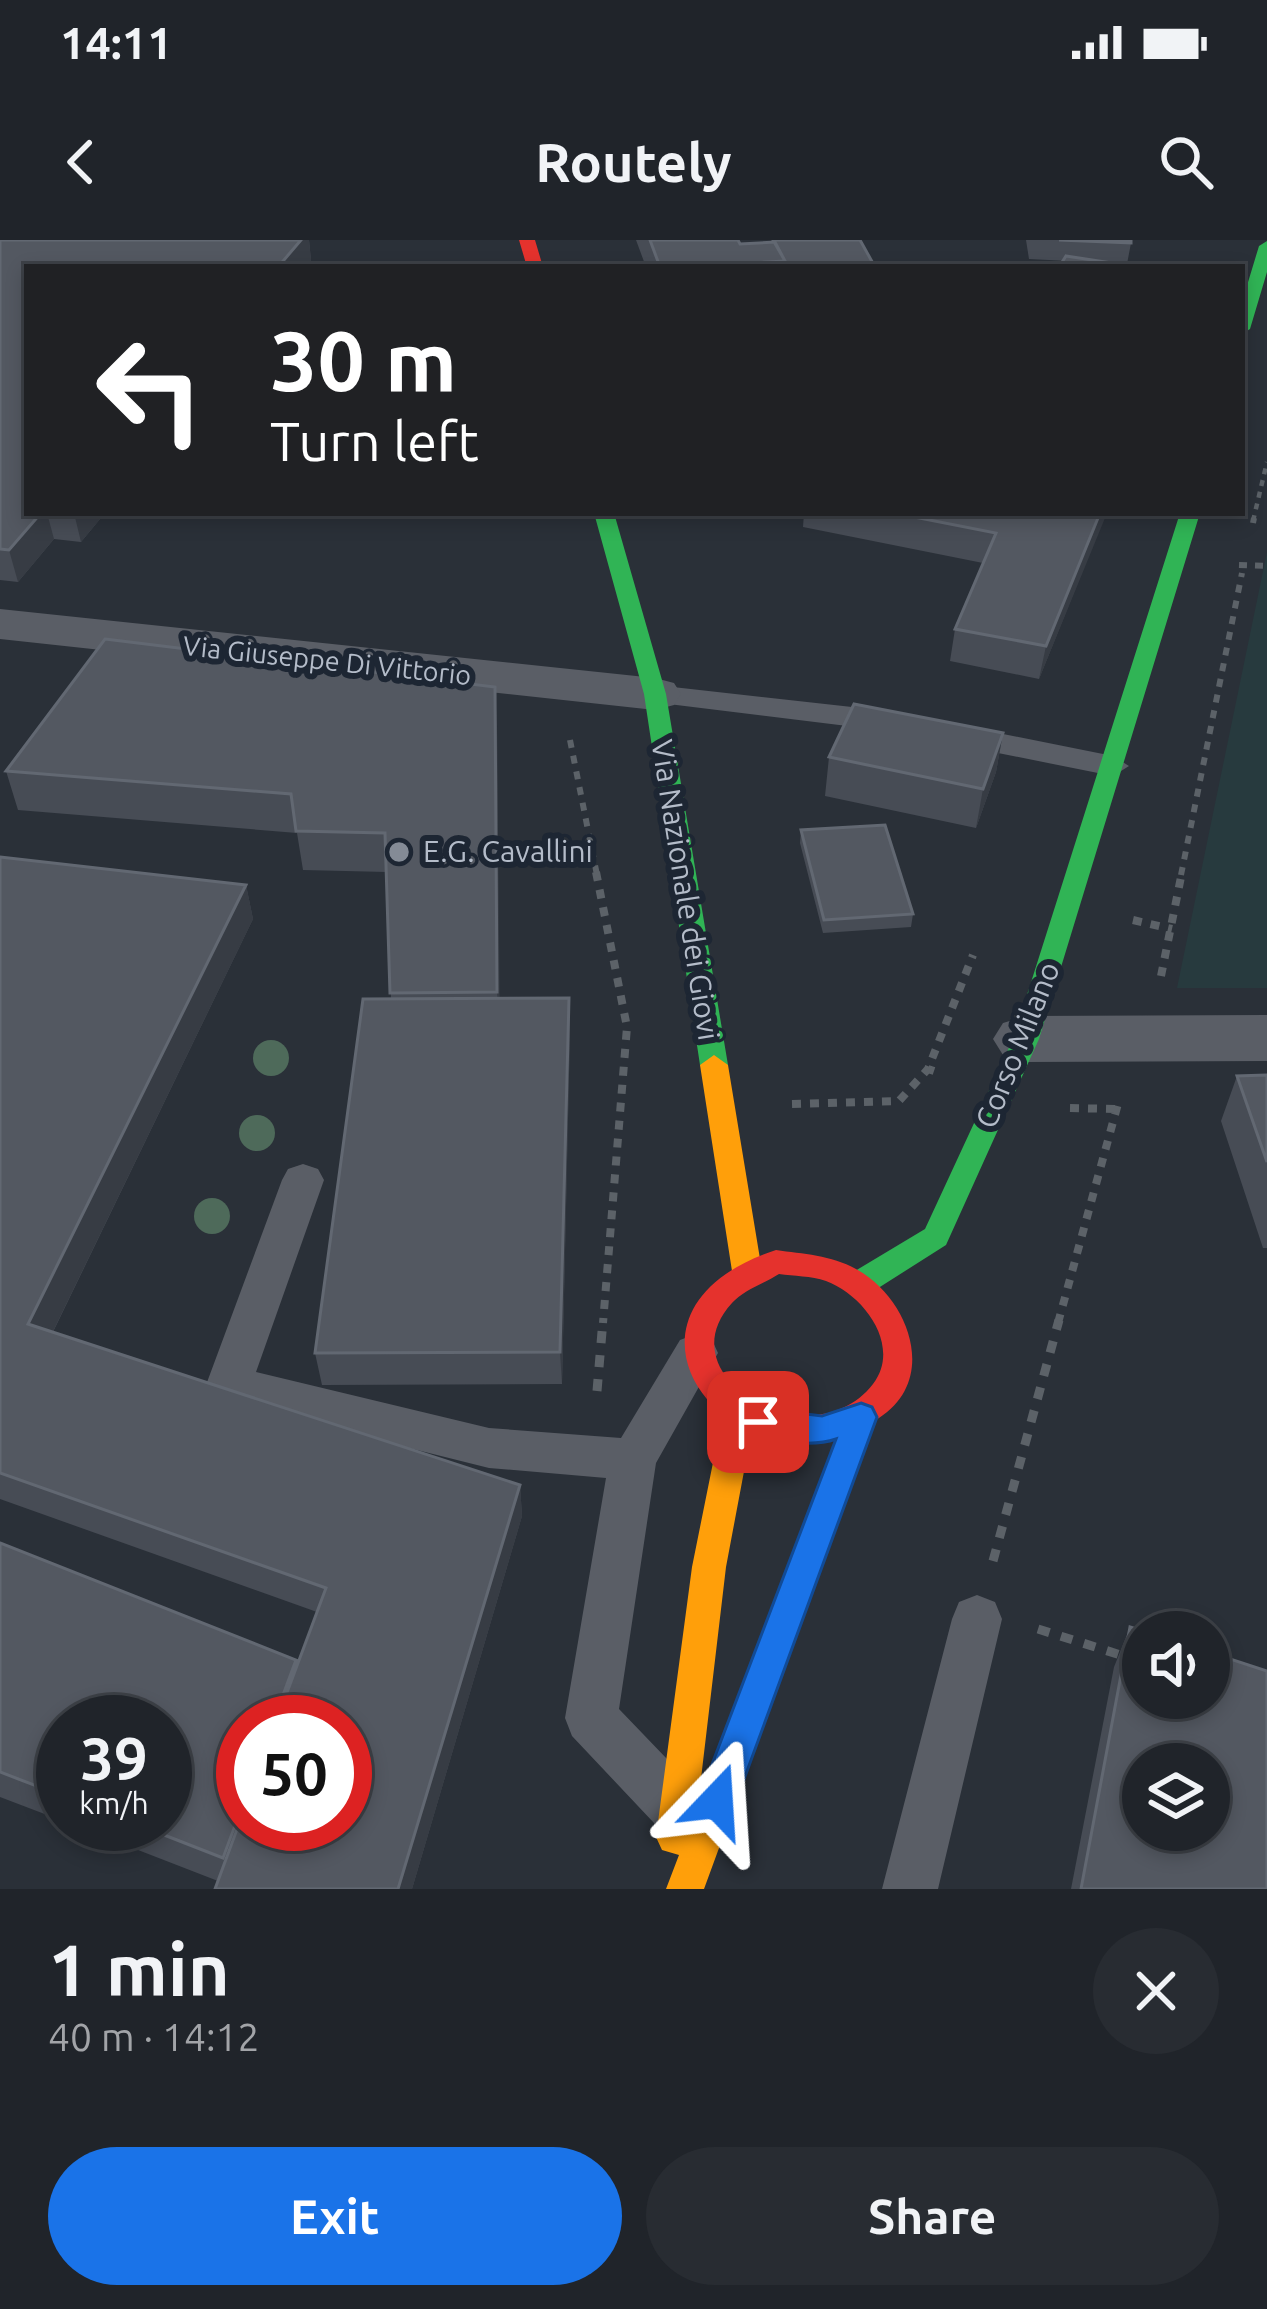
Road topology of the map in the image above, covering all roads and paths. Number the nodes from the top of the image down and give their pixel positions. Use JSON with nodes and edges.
{"nodes":[{"id":1,"x":1267,"y":246,"type":"edge"},
{"id":2,"x":1245,"y":319,"type":"edge"},
{"id":3,"x":1267,"y":462,"type":"edge"},
{"id":4,"x":605,"y":516,"type":"edge"},
{"id":5,"x":1189,"y":516,"type":"edge"},
{"id":6,"x":1253,"y":525,"type":"dead end"},
{"id":7,"x":1248,"y":545,"type":"dead end"},
{"id":8,"x":0,"y":624,"type":"edge"},
{"id":9,"x":655,"y":694,"type":"junction"},
{"id":10,"x":575,"y":756,"type":"dead end"},
{"id":11,"x":1113,"y":766,"type":"junction"},
{"id":12,"x":1071,"y":906,"type":"junction"},
{"id":13,"x":1172,"y":929,"type":"junction"},
{"id":14,"x":1156,"y":998,"type":"dead end"},
{"id":15,"x":1267,"y":1038,"type":"edge"},
{"id":16,"x":1026,"y":1039,"type":"junction"},
{"id":17,"x":928,"y":1070,"type":"dead end"},
{"id":18,"x":778,"y":1104,"type":"dead end"},
{"id":19,"x":1116,"y":1109,"type":"dead end"},
{"id":20,"x":303,"y":1180,"type":"dead end"},
{"id":21,"x":747,"y":1270,"type":"junction"},
{"id":22,"x":861,"y":1283,"type":"junction"},
{"id":23,"x":696,"y":1353,"type":"junction"},
{"id":24,"x":597,"y":1391,"type":"dead end"},
{"id":25,"x":739,"y":1413,"type":"junction"},
{"id":26,"x":861,"y":1417,"type":"junction"},
{"id":27,"x":634,"y":1460,"type":"junction"},
{"id":28,"x":992,"y":1565,"type":"dead end"},
{"id":29,"x":999,"y":1622,"type":"joint"},
{"id":30,"x":1122,"y":1656,"type":"edge"},
{"id":31,"x":679,"y":1810,"type":"junction"},
{"id":32,"x":668,"y":1889,"type":"edge"},
{"id":33,"x":686,"y":1889,"type":"edge"},
{"id":34,"x":910,"y":1889,"type":"edge"}],
"edges":[{"from":1,"to":2,"type":"main road"},
{"from":3,"to":6,"type":"path"},
{"from":4,"to":9,"type":"main road","name":"Via Nazionale dei Giovi"},
{"from":5,"to":11,"type":"main road","name":"Corso Milano"},
{"from":7,"to":13,"type":"path"},
{"from":8,"to":9,"type":"street","name":"Via Giuseppe Di Vittorio"},
{"from":9,"to":11,"type":"lane"},
{"from":9,"to":21,"type":"main road","name":"Via Nazionale dei Giovi"},
{"from":10,"to":24,"type":"path"},
{"from":11,"to":12,"type":"main road","name":"Corso Milano"},
{"from":12,"to":13,"type":"path"},
{"from":12,"to":16,"type":"main road","name":"Corso Milano"},
{"from":13,"to":14,"type":"path"},
{"from":15,"to":16,"type":"street"},
{"from":16,"to":22,"type":"main road","name":"Corso Milano"},
{"from":17,"to":18,"type":"path"},
{"from":19,"to":28,"type":"path"},
{"from":20,"to":27,"type":"lane"},
{"from":21,"to":22,"type":"main road"},
{"from":21,"to":23,"type":"main road"},
{"from":22,"to":26,"type":"main road"},
{"from":23,"to":25,"type":"main road"},
{"from":23,"to":27,"type":"lane"},
{"from":25,"to":26,"type":"main road"},
{"from":25,"to":31,"type":"main road"},
{"from":26,"to":33,"type":"main road"},
{"from":27,"to":31,"type":"lane"},
{"from":29,"to":30,"type":"path"},
{"from":29,"to":34,"type":"lane"},
{"from":31,"to":32,"type":"main road"}]}
